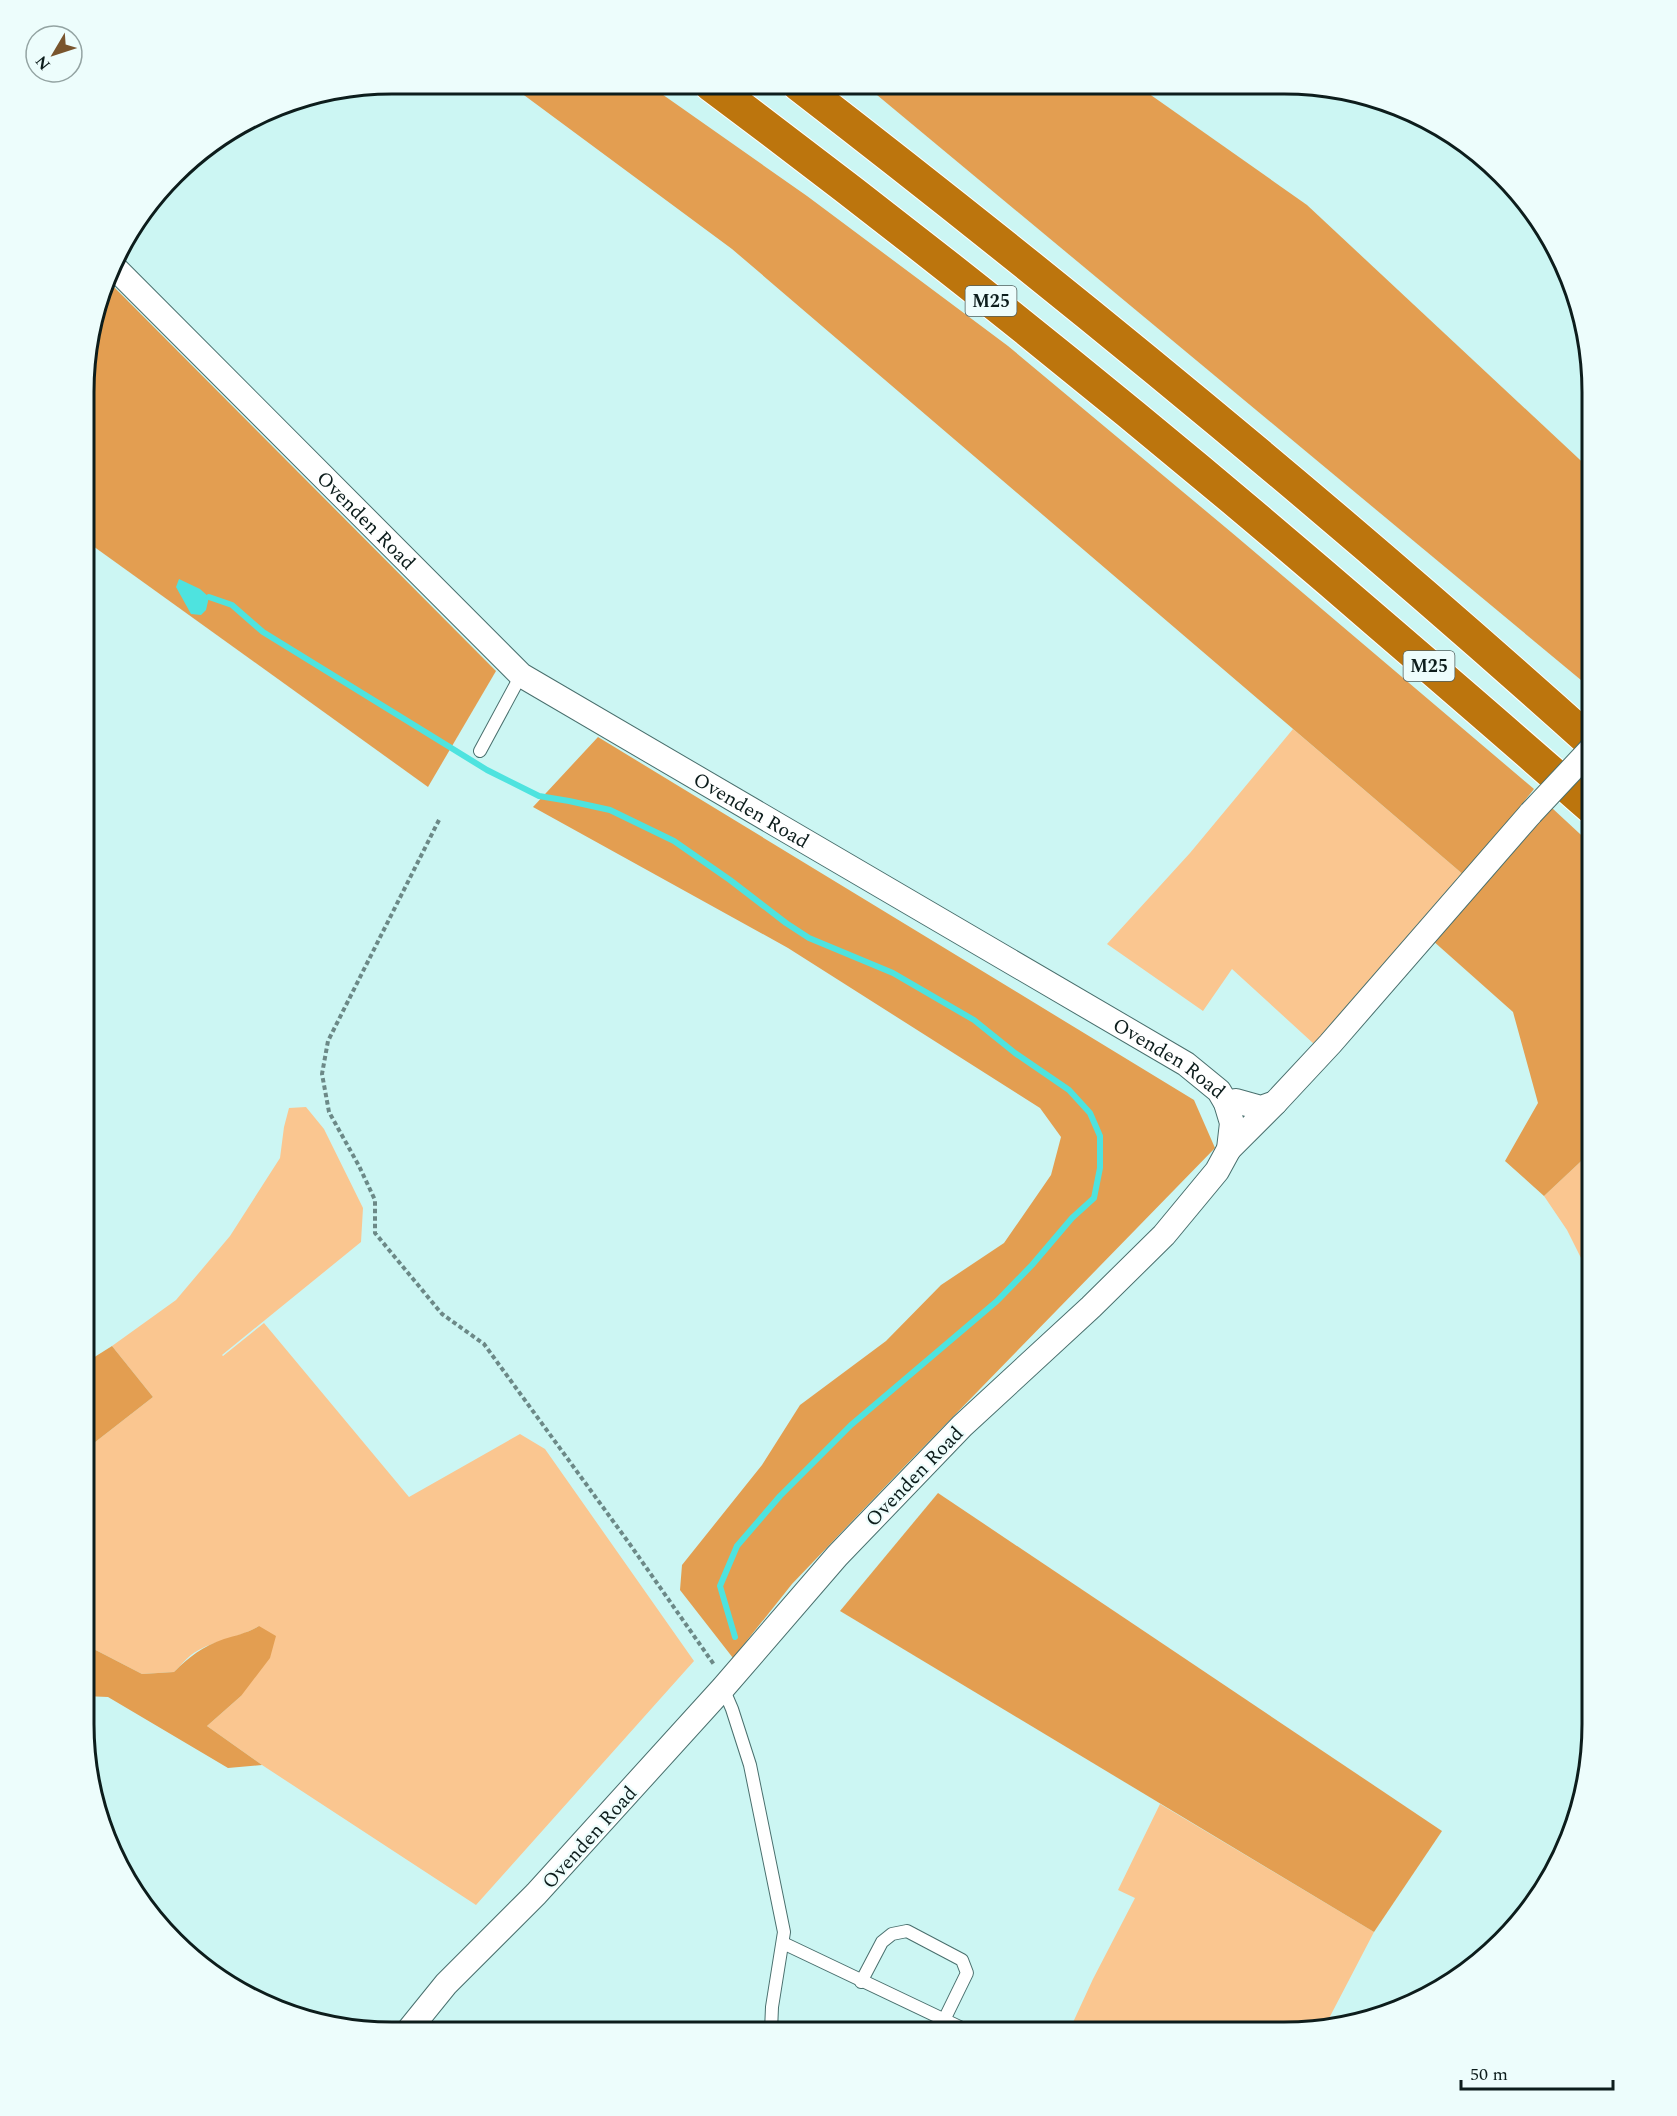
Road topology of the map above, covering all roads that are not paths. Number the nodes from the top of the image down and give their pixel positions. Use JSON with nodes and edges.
{"nodes":[{"id":1,"x":723,"y":94,"type":"edge"},
{"id":2,"x":810,"y":94,"type":"edge"},
{"id":3,"x":119,"y":272,"type":"edge"},
{"id":4,"x":521,"y":675,"type":"junction"},
{"id":5,"x":1582,"y":735,"type":"edge"},
{"id":6,"x":480,"y":751,"type":"dead end"},
{"id":7,"x":1582,"y":757,"type":"edge"},
{"id":8,"x":1582,"y":799,"type":"edge"},
{"id":9,"x":1226,"y":1103,"type":"junction"},
{"id":10,"x":1275,"y":1103,"type":"junction"},
{"id":11,"x":1229,"y":1149,"type":"junction"},
{"id":12,"x":726,"y":1686,"type":"junction"},
{"id":13,"x":783,"y":1943,"type":"junction"},
{"id":14,"x":861,"y":1982,"type":"junction"},
{"id":15,"x":944,"y":2020,"type":"junction"},
{"id":16,"x":415,"y":2022,"type":"edge"},
{"id":17,"x":771,"y":2022,"type":"edge"},
{"id":18,"x":948,"y":2022,"type":"edge"}],
"edges":[{"from":1,"to":8,"type":"highway","number":"M25"},
{"from":2,"to":5,"type":"highway","number":"M25"},
{"from":3,"to":4,"type":"street","name":"Ovenden Road"},
{"from":4,"to":6,"type":"lane"},
{"from":4,"to":9,"type":"street","name":"Ovenden Road"},
{"from":7,"to":10,"type":"street","bridge":true},
{"from":9,"to":10,"type":"street"},
{"from":9,"to":11,"type":"street","name":"Ovenden Road"},
{"from":10,"to":11,"type":"street"},
{"from":11,"to":12,"type":"street","name":"Ovenden Road"},
{"from":12,"to":13,"type":"lane"},
{"from":12,"to":16,"type":"street","name":"Ovenden Road"},
{"from":13,"to":14,"type":"lane"},
{"from":13,"to":17,"type":"lane"},
{"from":14,"to":15,"type":"lane"},
{"from":14,"to":15,"type":"lane"},
{"from":15,"to":18,"type":"lane"}]}
